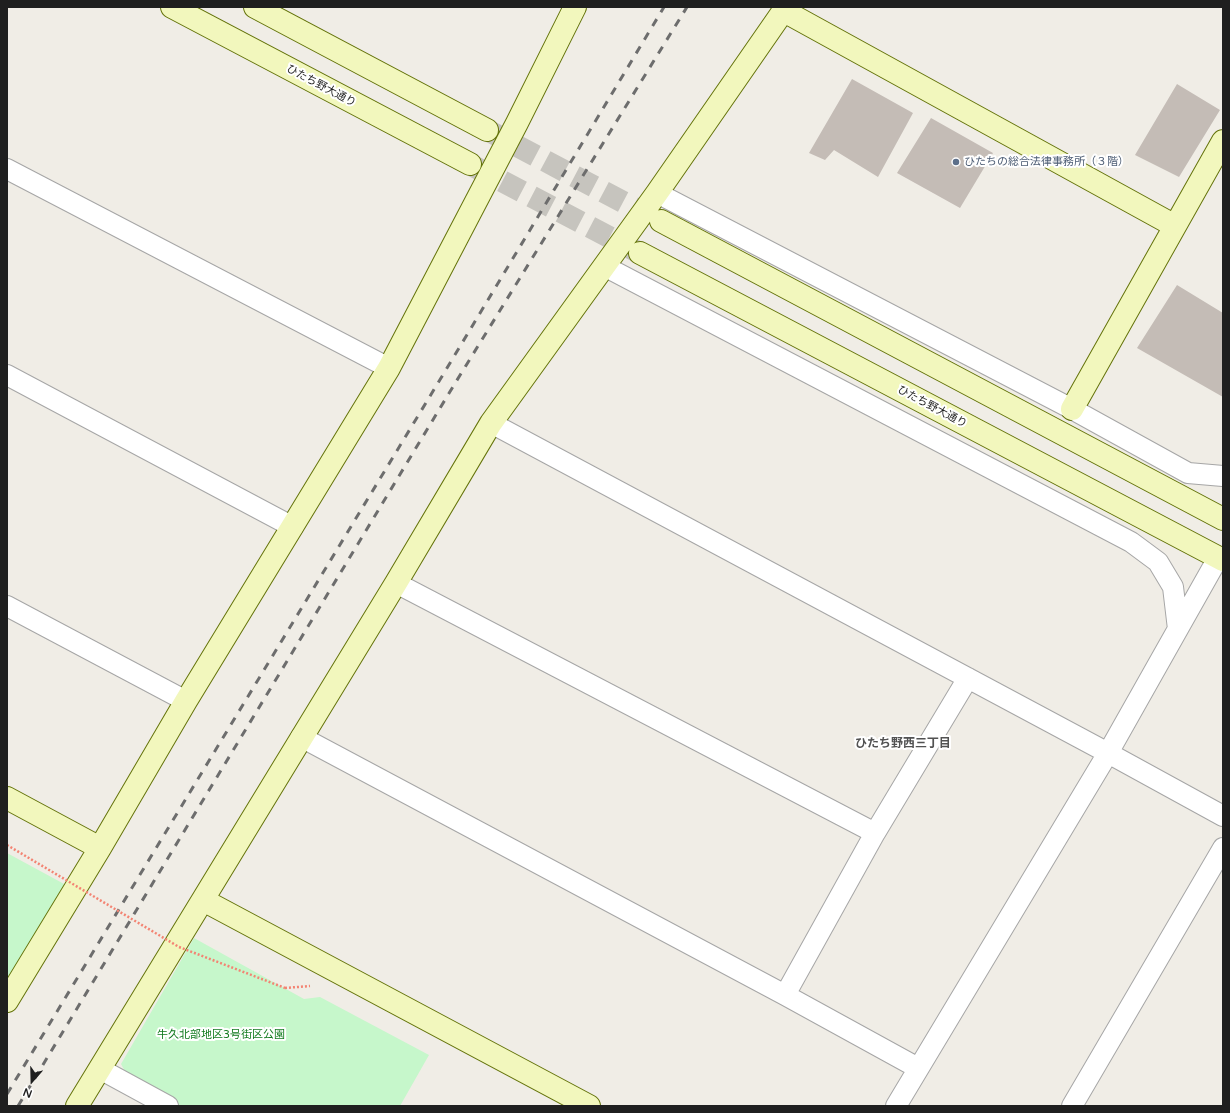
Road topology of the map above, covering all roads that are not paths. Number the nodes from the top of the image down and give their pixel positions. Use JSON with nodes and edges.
{"nodes":[{"id":1,"x":172,"y":7,"type":"edge"},
{"id":2,"x":255,"y":7,"type":"edge"},
{"id":3,"x":575,"y":7,"type":"edge"},
{"id":4,"x":785,"y":9,"type":"edge"},
{"id":5,"x":487,"y":130,"type":"tunnel mouth"},
{"id":6,"x":1223,"y":141,"type":"edge"},
{"id":7,"x":470,"y":164,"type":"tunnel mouth"},
{"id":8,"x":7,"y":169,"type":"edge"},
{"id":9,"x":656,"y":192,"type":"junction"},
{"id":10,"x":661,"y":221,"type":"tunnel mouth"},
{"id":11,"x":1174,"y":226,"type":"junction"},
{"id":12,"x":640,"y":254,"type":"tunnel mouth"},
{"id":13,"x":604,"y":266,"type":"junction"},
{"id":14,"x":389,"y":368,"type":"junction"},
{"id":15,"x":7,"y":375,"type":"edge"},
{"id":16,"x":1072,"y":409,"type":"junction"},
{"id":17,"x":491,"y":423,"type":"junction"},
{"id":18,"x":1223,"y":476,"type":"edge"},
{"id":19,"x":1223,"y":519,"type":"edge"},
{"id":20,"x":293,"y":527,"type":"junction"},
{"id":21,"x":1221,"y":559,"type":"edge"},
{"id":22,"x":396,"y":583,"type":"junction"},
{"id":23,"x":7,"y":606,"type":"edge"},
{"id":24,"x":1178,"y":629,"type":"junction"},
{"id":25,"x":968,"y":678,"type":"junction"},
{"id":26,"x":186,"y":701,"type":"junction"},
{"id":27,"x":301,"y":737,"type":"junction"},
{"id":28,"x":1108,"y":753,"type":"junction"},
{"id":29,"x":7,"y":798,"type":"edge"},
{"id":30,"x":1223,"y":816,"type":"edge"},
{"id":31,"x":875,"y":833,"type":"junction"},
{"id":32,"x":100,"y":848,"type":"junction"},
{"id":33,"x":1223,"y":848,"type":"edge"},
{"id":34,"x":203,"y":900,"type":"junction"},
{"id":35,"x":785,"y":995,"type":"junction"},
{"id":36,"x":7,"y":1001,"type":"edge"},
{"id":37,"x":918,"y":1068,"type":"junction"},
{"id":38,"x":100,"y":1069,"type":"junction"},
{"id":39,"x":77,"y":1106,"type":"edge"},
{"id":40,"x":168,"y":1106,"type":"edge"},
{"id":41,"x":589,"y":1106,"type":"edge"},
{"id":42,"x":896,"y":1106,"type":"edge"},
{"id":43,"x":1072,"y":1106,"type":"edge"}],
"edges":[{"from":1,"to":7,"type":"street","name":"ひたち野大通り"},
{"from":2,"to":5,"type":"street"},
{"from":3,"to":14,"type":"street"},
{"from":4,"to":9,"type":"street"},
{"from":4,"to":11,"type":"street"},
{"from":6,"to":11,"type":"street"},
{"from":8,"to":14,"type":"street"},
{"from":9,"to":13,"type":"street"},
{"from":9,"to":16,"type":"street"},
{"from":10,"to":19,"type":"street"},
{"from":11,"to":16,"type":"street"},
{"from":12,"to":21,"type":"street","name":"ひたち野大通り"},
{"from":13,"to":17,"type":"street"},
{"from":13,"to":24,"type":"street"},
{"from":14,"to":20,"type":"street"},
{"from":15,"to":20,"type":"street"},
{"from":16,"to":18,"type":"street"},
{"from":17,"to":22,"type":"street"},
{"from":17,"to":25,"type":"street"},
{"from":20,"to":26,"type":"street"},
{"from":21,"to":24,"type":"street"},
{"from":22,"to":27,"type":"street"},
{"from":22,"to":31,"type":"street"},
{"from":23,"to":26,"type":"street"},
{"from":24,"to":28,"type":"street"},
{"from":25,"to":28,"type":"street"},
{"from":25,"to":31,"type":"street"},
{"from":26,"to":32,"type":"street"},
{"from":27,"to":34,"type":"street"},
{"from":27,"to":35,"type":"street"},
{"from":28,"to":30,"type":"street"},
{"from":28,"to":37,"type":"street"},
{"from":29,"to":32,"type":"street"},
{"from":31,"to":35,"type":"street"},
{"from":32,"to":36,"type":"street"},
{"from":33,"to":43,"type":"street"},
{"from":34,"to":38,"type":"street"},
{"from":34,"to":41,"type":"street"},
{"from":35,"to":37,"type":"street"},
{"from":37,"to":42,"type":"street"},
{"from":38,"to":39,"type":"street"},
{"from":38,"to":40,"type":"street"}]}
